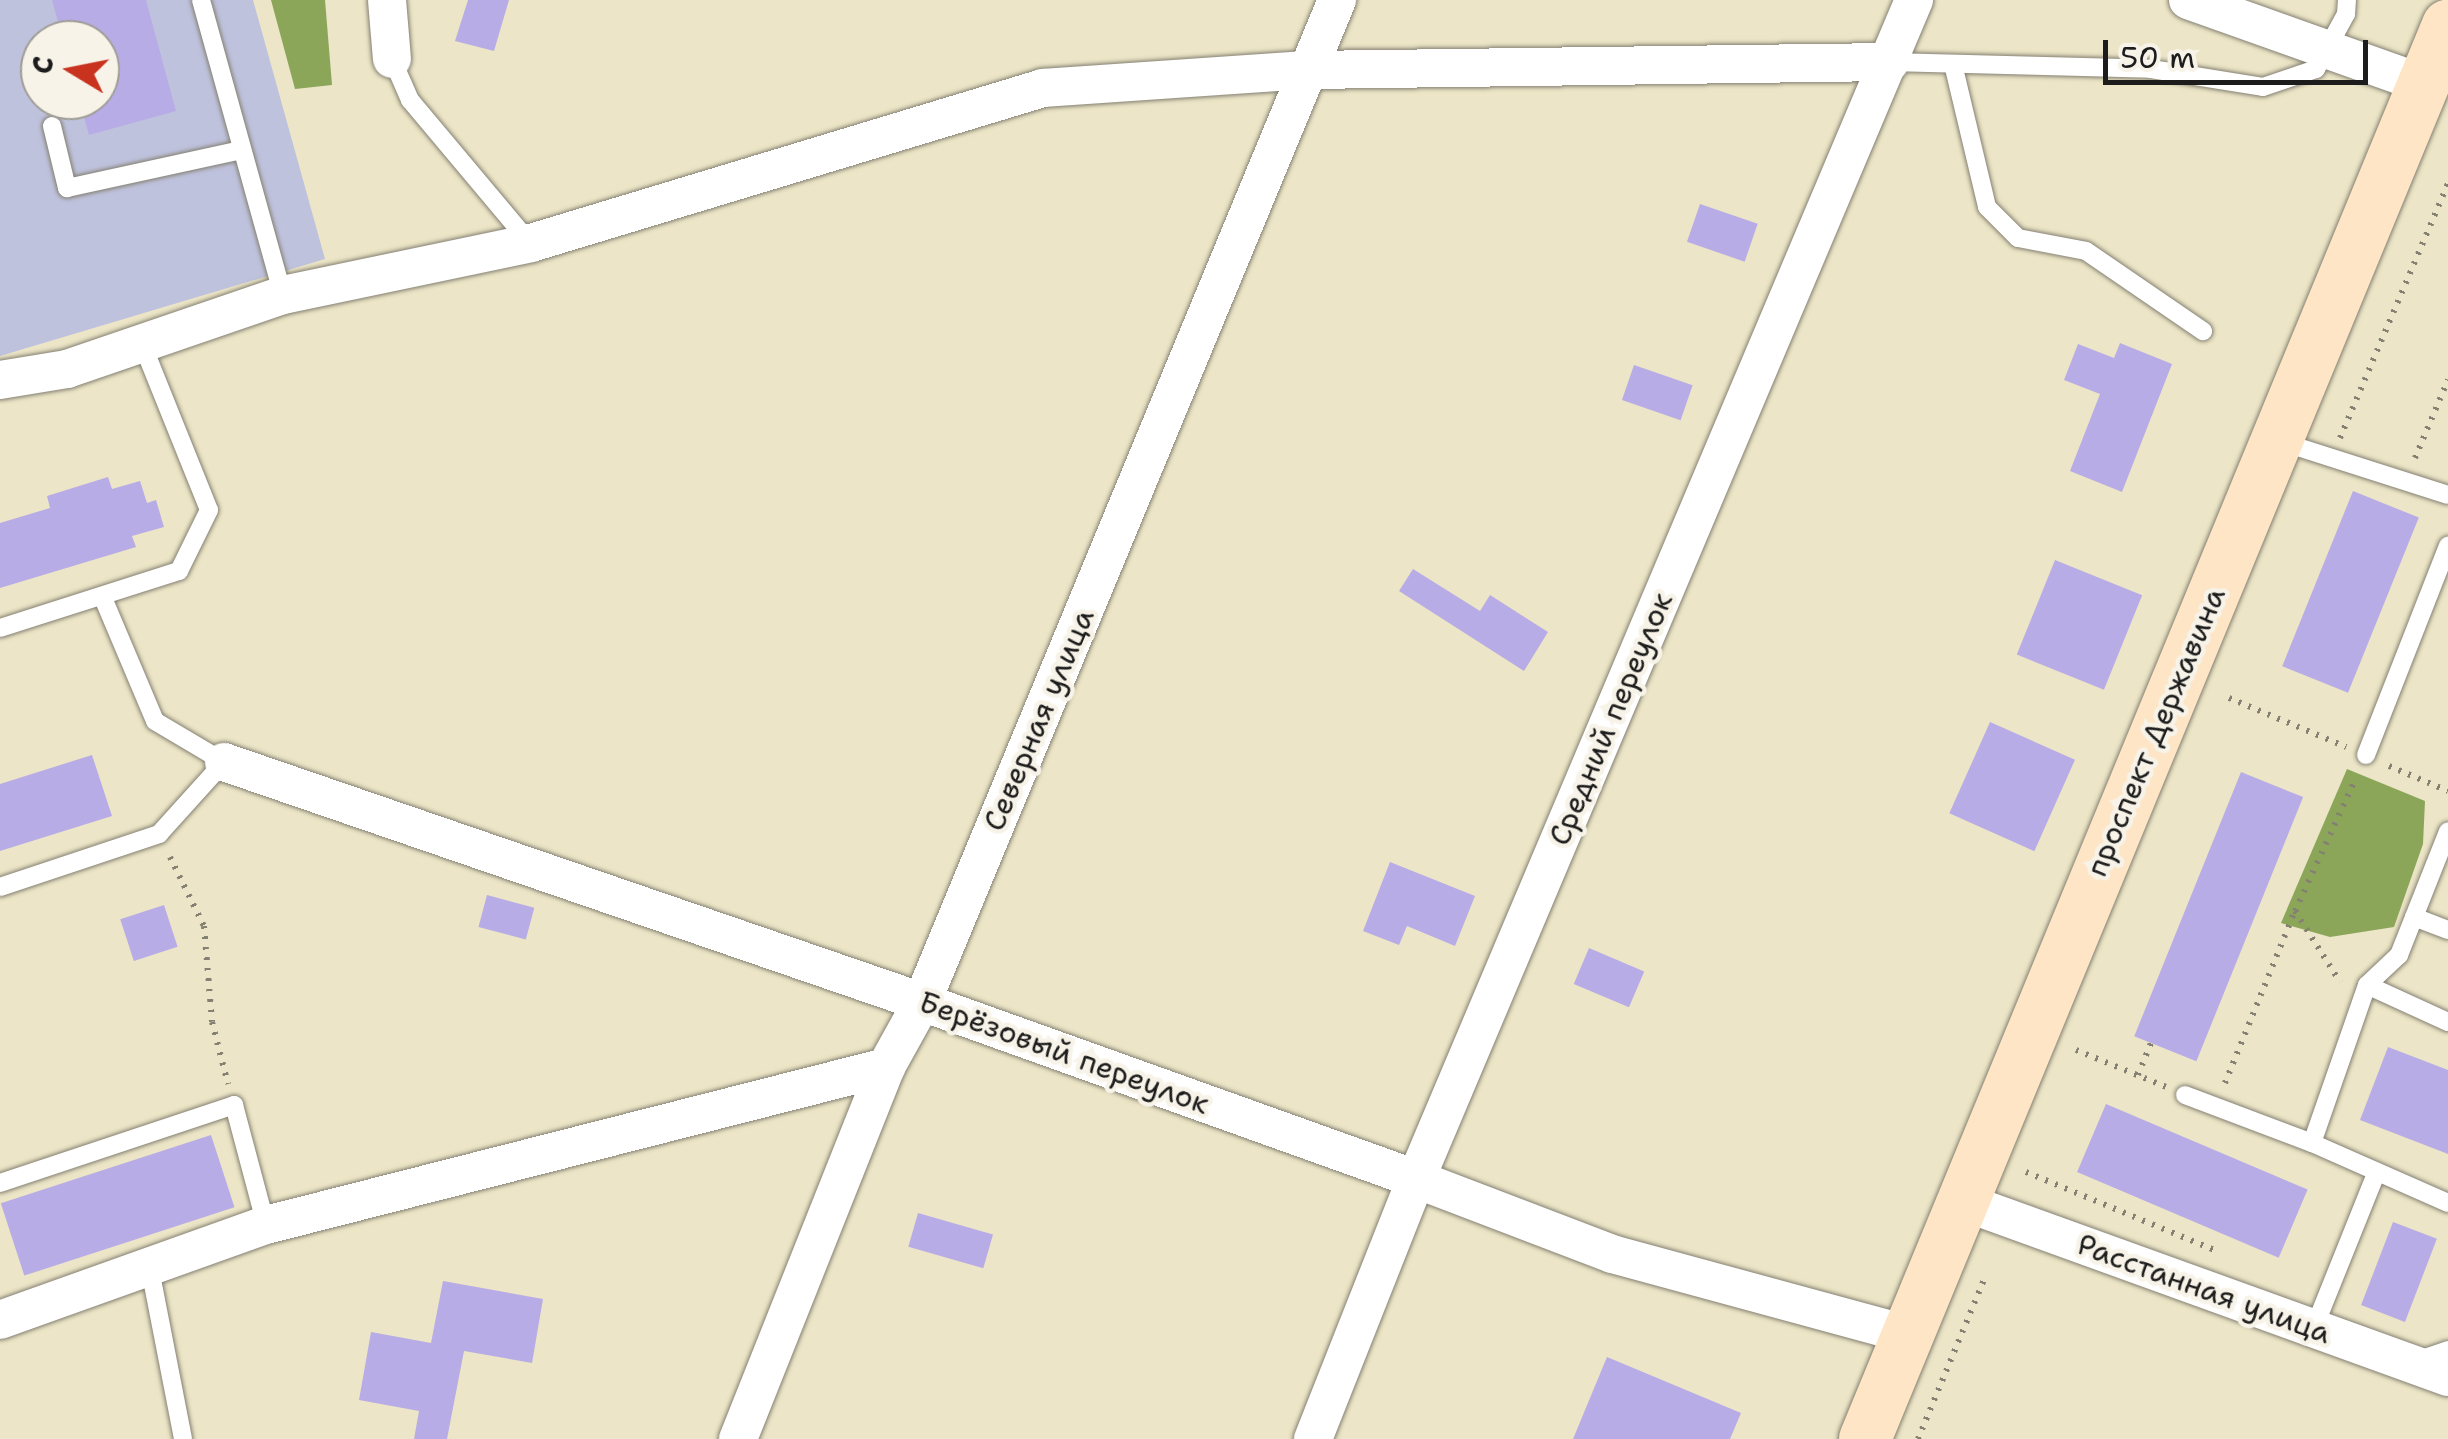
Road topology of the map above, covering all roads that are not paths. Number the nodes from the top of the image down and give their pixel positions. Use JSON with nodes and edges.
{"nodes":[{"id":1,"x":200,"y":0,"type":"edge"},
{"id":2,"x":388,"y":0,"type":"edge"},
{"id":3,"x":1338,"y":0,"type":"edge"},
{"id":4,"x":1914,"y":0,"type":"edge"},
{"id":5,"x":2188,"y":0,"type":"edge"},
{"id":6,"x":2347,"y":0,"type":"edge"},
{"id":7,"x":2328,"y":50,"type":"junction"},
{"id":8,"x":2439,"y":56,"type":"edge"},
{"id":9,"x":392,"y":60,"type":"joint"},
{"id":10,"x":1890,"y":62,"type":"junction"},
{"id":11,"x":1953,"y":64,"type":"junction"},
{"id":12,"x":1309,"y":70,"type":"junction"},
{"id":13,"x":52,"y":126,"type":"dead end"},
{"id":14,"x":242,"y":150,"type":"junction"},
{"id":15,"x":530,"y":243,"type":"junction"},
{"id":16,"x":282,"y":295,"type":"junction"},
{"id":17,"x":2204,"y":331,"type":"dead end"},
{"id":18,"x":141,"y":340,"type":"junction"},
{"id":19,"x":6,"y":378,"type":"edge"},
{"id":20,"x":2278,"y":440,"type":"junction"},
{"id":21,"x":2448,"y":495,"type":"edge"},
{"id":22,"x":2448,"y":546,"type":"edge"},
{"id":23,"x":103,"y":598,"type":"junction"},
{"id":24,"x":0,"y":628,"type":"edge"},
{"id":25,"x":2366,"y":756,"type":"road end"},
{"id":26,"x":224,"y":762,"type":"junction"},
{"id":27,"x":2448,"y":832,"type":"edge"},
{"id":28,"x":0,"y":887,"type":"edge"},
{"id":29,"x":2414,"y":918,"type":"junction"},
{"id":30,"x":2448,"y":930,"type":"edge"},
{"id":31,"x":2367,"y":985,"type":"junction"},
{"id":32,"x":922,"y":1002,"type":"junction"},
{"id":33,"x":2448,"y":1022,"type":"edge"},
{"id":34,"x":886,"y":1066,"type":"junction"},
{"id":35,"x":2185,"y":1095,"type":"road end"},
{"id":36,"x":2312,"y":1144,"type":"junction"},
{"id":37,"x":2376,"y":1174,"type":"junction"},
{"id":38,"x":1416,"y":1179,"type":"junction"},
{"id":39,"x":0,"y":1182,"type":"edge"},
{"id":40,"x":1961,"y":1201,"type":"junction"},
{"id":41,"x":2448,"y":1204,"type":"edge"},
{"id":42,"x":266,"y":1225,"type":"junction"},
{"id":43,"x":150,"y":1269,"type":"junction"},
{"id":44,"x":0,"y":1320,"type":"edge"},
{"id":45,"x":2314,"y":1328,"type":"junction"},
{"id":46,"x":1907,"y":1334,"type":"junction"},
{"id":47,"x":2448,"y":1350,"type":"edge"},
{"id":48,"x":2409,"y":1362,"type":"junction"},
{"id":49,"x":2448,"y":1378,"type":"edge"},
{"id":50,"x":183,"y":1439,"type":"edge"},
{"id":51,"x":738,"y":1439,"type":"edge"},
{"id":52,"x":1312,"y":1439,"type":"edge"},
{"id":53,"x":1865,"y":1439,"type":"edge"}],
"edges":[{"from":1,"to":14,"type":"lane"},
{"from":2,"to":9,"type":"street"},
{"from":3,"to":12,"type":"street","name":"Северная улица"},
{"from":4,"to":10,"type":"street","name":"Средний переулок"},
{"from":5,"to":7,"type":"street"},
{"from":6,"to":7,"type":"lane"},
{"from":7,"to":8,"type":"street"},
{"from":7,"to":11,"type":"lane"},
{"from":8,"to":20,"type":"main road","name":"проспект Державина"},
{"from":9,"to":15,"type":"lane"},
{"from":10,"to":11,"type":"lane"},
{"from":10,"to":12,"type":"street"},
{"from":10,"to":38,"type":"street","name":"Средний переулок"},
{"from":11,"to":17,"type":"lane"},
{"from":12,"to":15,"type":"street"},
{"from":12,"to":32,"type":"street","name":"Северная улица"},
{"from":13,"to":14,"type":"lane"},
{"from":14,"to":16,"type":"lane"},
{"from":15,"to":16,"type":"street"},
{"from":16,"to":18,"type":"street"},
{"from":18,"to":19,"type":"street"},
{"from":18,"to":23,"type":"lane"},
{"from":20,"to":21,"type":"lane"},
{"from":20,"to":40,"type":"main road","name":"проспект Державина"},
{"from":22,"to":25,"type":"lane"},
{"from":23,"to":24,"type":"lane"},
{"from":23,"to":26,"type":"lane"},
{"from":26,"to":28,"type":"lane"},
{"from":26,"to":32,"type":"street","name":"Берёзовый переулок"},
{"from":27,"to":29,"type":"lane"},
{"from":29,"to":30,"type":"lane"},
{"from":29,"to":31,"type":"lane"},
{"from":31,"to":33,"type":"lane"},
{"from":31,"to":36,"type":"lane"},
{"from":32,"to":34,"type":"street","name":"Северная улица"},
{"from":32,"to":38,"type":"street","name":"Берёзовый переулок"},
{"from":34,"to":42,"type":"street"},
{"from":34,"to":51,"type":"street","name":"Северная улица"},
{"from":35,"to":36,"type":"lane"},
{"from":36,"to":37,"type":"lane"},
{"from":37,"to":41,"type":"lane"},
{"from":37,"to":45,"type":"lane"},
{"from":38,"to":46,"type":"street","name":"Берёзовый переулок"},
{"from":38,"to":52,"type":"street","name":"Средний переулок"},
{"from":39,"to":42,"type":"lane"},
{"from":40,"to":45,"type":"street","name":"Расстанная улица"},
{"from":40,"to":46,"type":"main road","name":"проспект Державина"},
{"from":42,"to":43,"type":"street"},
{"from":43,"to":44,"type":"street"},
{"from":43,"to":50,"type":"lane"},
{"from":45,"to":48,"type":"street","name":"Расстанная улица"},
{"from":46,"to":53,"type":"main road","name":"проспект Державина"},
{"from":47,"to":48,"type":"lane"},
{"from":48,"to":49,"type":"street","name":"Расстанная улица"}]}
